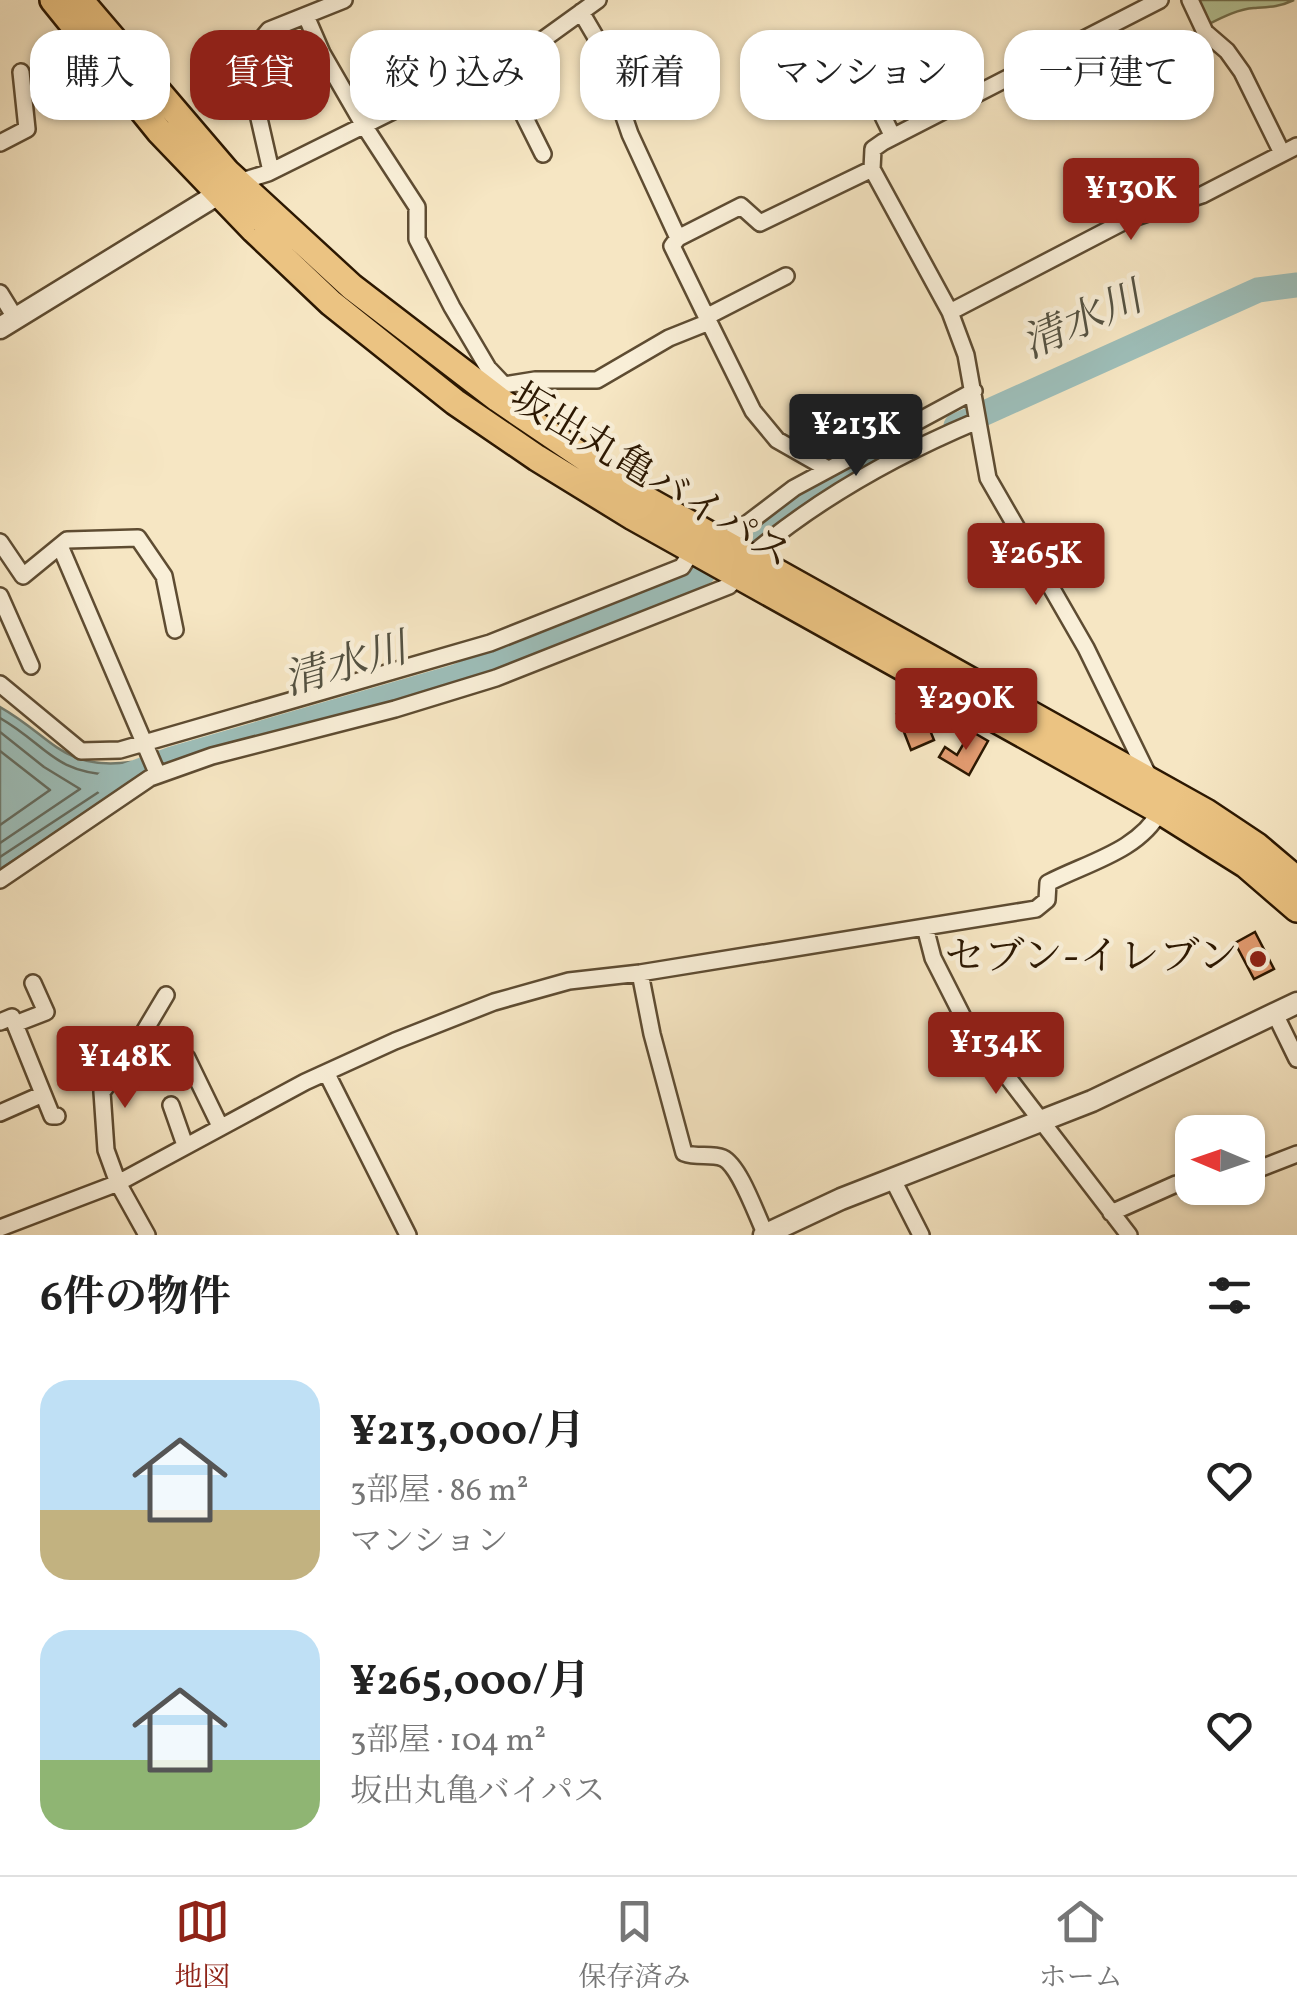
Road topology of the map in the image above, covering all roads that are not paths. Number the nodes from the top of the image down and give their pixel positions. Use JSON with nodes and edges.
{"nodes":[{"id":1,"x":53,"y":0,"type":"edge"},
{"id":2,"x":80,"y":0,"type":"edge"},
{"id":3,"x":344,"y":0,"type":"edge"},
{"id":4,"x":598,"y":0,"type":"edge"},
{"id":5,"x":1160,"y":0,"type":"edge"},
{"id":6,"x":1190,"y":0,"type":"edge"},
{"id":7,"x":581,"y":12,"type":"junction"},
{"id":8,"x":306,"y":16,"type":"junction"},
{"id":9,"x":556,"y":30,"type":"edge"},
{"id":10,"x":21,"y":72,"type":"dead end"},
{"id":11,"x":984,"y":90,"type":"edge"},
{"id":12,"x":373,"y":120,"type":"edge"},
{"id":13,"x":526,"y":120,"type":"edge"},
{"id":14,"x":885,"y":120,"type":"edge"},
{"id":15,"x":926,"y":120,"type":"edge"},
{"id":16,"x":363,"y":124,"type":"junction"},
{"id":17,"x":893,"y":137,"type":"junction"},
{"id":18,"x":0,"y":143,"type":"edge"},
{"id":19,"x":1290,"y":150,"type":"edge"},
{"id":20,"x":543,"y":154,"type":"dead end"},
{"id":21,"x":872,"y":169,"type":"junction"},
{"id":22,"x":271,"y":172,"type":"junction"},
{"id":23,"x":228,"y":188,"type":"junction"},
{"id":24,"x":678,"y":238,"type":"junction"},
{"id":25,"x":786,"y":276,"type":"dead end"},
{"id":26,"x":0,"y":293,"type":"edge"},
{"id":27,"x":950,"y":312,"type":"junction"},
{"id":28,"x":707,"y":320,"type":"junction"},
{"id":29,"x":8,"y":324,"type":"edge"},
{"id":30,"x":500,"y":391,"type":"junction"},
{"id":31,"x":974,"y":391,"type":"junction"},
{"id":32,"x":977,"y":420,"type":"junction"},
{"id":33,"x":482,"y":421,"type":"junction"},
{"id":34,"x":828,"y":468,"type":"junction"},
{"id":35,"x":0,"y":542,"type":"edge"},
{"id":36,"x":723,"y":542,"type":"junction"},
{"id":37,"x":60,"y":546,"type":"junction"},
{"id":38,"x":692,"y":551,"type":"junction"},
{"id":39,"x":744,"y":566,"type":"junction"},
{"id":40,"x":22,"y":576,"type":"junction"},
{"id":41,"x":0,"y":594,"type":"edge"},
{"id":42,"x":175,"y":630,"type":"dead end"},
{"id":43,"x":31,"y":666,"type":"dead end"},
{"id":44,"x":0,"y":684,"type":"edge"},
{"id":45,"x":145,"y":742,"type":"junction"},
{"id":46,"x":158,"y":775,"type":"junction"},
{"id":47,"x":1150,"y":780,"type":"junction"},
{"id":48,"x":1160,"y":811,"type":"junction"},
{"id":49,"x":0,"y":880,"type":"edge"},
{"id":50,"x":1297,"y":880,"type":"edge"},
{"id":51,"x":1297,"y":908,"type":"edge"},
{"id":52,"x":925,"y":927,"type":"junction"},
{"id":53,"x":640,"y":973,"type":"junction"},
{"id":54,"x":33,"y":983,"type":"dead end"},
{"id":55,"x":166,"y":994,"type":"dead end"},
{"id":56,"x":1297,"y":1003,"type":"edge"},
{"id":57,"x":1275,"y":1014,"type":"junction"},
{"id":58,"x":8,"y":1023,"type":"edge"},
{"id":59,"x":1297,"y":1059,"type":"edge"},
{"id":60,"x":180,"y":1064,"type":"dead end"},
{"id":61,"x":327,"y":1074,"type":"junction"},
{"id":62,"x":43,"y":1094,"type":"junction"},
{"id":63,"x":171,"y":1105,"type":"dead end"},
{"id":64,"x":2,"y":1116,"type":"edge"},
{"id":65,"x":56,"y":1116,"type":"dead end"},
{"id":66,"x":1042,"y":1122,"type":"junction"},
{"id":67,"x":220,"y":1126,"type":"junction"},
{"id":68,"x":185,"y":1145,"type":"junction"},
{"id":69,"x":1297,"y":1154,"type":"edge"},
{"id":70,"x":1265,"y":1166,"type":"edge"},
{"id":71,"x":893,"y":1180,"type":"junction"},
{"id":72,"x":118,"y":1183,"type":"junction"},
{"id":73,"x":1175,"y":1184,"type":"edge"},
{"id":74,"x":1111,"y":1213,"type":"junction"},
{"id":75,"x":0,"y":1228,"type":"edge"},
{"id":76,"x":145,"y":1234,"type":"edge"},
{"id":77,"x":4,"y":1235,"type":"edge"},
{"id":78,"x":408,"y":1235,"type":"edge"},
{"id":79,"x":765,"y":1235,"type":"edge"},
{"id":80,"x":921,"y":1235,"type":"edge"},
{"id":81,"x":1129,"y":1235,"type":"edge"}],
"edges":[{"from":1,"to":23,"type":"highway","name":"坂出丸亀バイパス"},
{"from":2,"to":23,"type":"highway","name":"坂出丸亀バイパス"},
{"from":3,"to":8,"type":"street"},
{"from":4,"to":7,"type":"street"},
{"from":5,"to":11,"type":"street"},
{"from":6,"to":19,"type":"street"},
{"from":7,"to":9,"type":"street"},
{"from":7,"to":24,"type":"street"},
{"from":8,"to":16,"type":"street"},
{"from":8,"to":22,"type":"street"},
{"from":10,"to":18,"type":"street"},
{"from":12,"to":16,"type":"street"},
{"from":13,"to":20,"type":"street"},
{"from":14,"to":17,"type":"street"},
{"from":15,"to":17,"type":"street"},
{"from":16,"to":22,"type":"street"},
{"from":16,"to":30,"type":"street"},
{"from":17,"to":21,"type":"street"},
{"from":19,"to":27,"type":"street"},
{"from":21,"to":24,"type":"street"},
{"from":21,"to":27,"type":"street"},
{"from":22,"to":23,"type":"street"},
{"from":23,"to":29,"type":"street"},
{"from":23,"to":30,"type":"highway","name":"坂出丸亀バイパス"},
{"from":23,"to":33,"type":"highway","name":"坂出丸亀バイパス"},
{"from":24,"to":28,"type":"street"},
{"from":25,"to":28,"type":"street"},
{"from":26,"to":29,"type":"street"},
{"from":27,"to":31,"type":"street"},
{"from":28,"to":30,"type":"street"},
{"from":28,"to":34,"type":"street"},
{"from":30,"to":33,"type":"street"},
{"from":30,"to":36,"type":"highway","name":"坂出丸亀バイパス"},
{"from":31,"to":32,"type":"street"},
{"from":31,"to":34,"type":"street"},
{"from":32,"to":39,"type":"street"},
{"from":32,"to":47,"type":"street"},
{"from":33,"to":38,"type":"highway","name":"坂出丸亀バイパス"},
{"from":34,"to":36,"type":"street"},
{"from":35,"to":40,"type":"street"},
{"from":36,"to":39,"type":"highway","name":"坂出丸亀バイパス"},
{"from":37,"to":40,"type":"street"},
{"from":37,"to":42,"type":"street"},
{"from":37,"to":45,"type":"street"},
{"from":38,"to":39,"type":"highway","name":"坂出丸亀バイパス"},
{"from":38,"to":45,"type":"street"},
{"from":39,"to":46,"type":"street"},
{"from":39,"to":47,"type":"highway","name":"坂出丸亀バイパス"},
{"from":39,"to":48,"type":"highway","name":"坂出丸亀バイパス"},
{"from":40,"to":41,"type":"street"},
{"from":41,"to":43,"type":"street"},
{"from":44,"to":45,"type":"street"},
{"from":45,"to":46,"type":"street"},
{"from":46,"to":49,"type":"street"},
{"from":47,"to":50,"type":"highway","name":"坂出丸亀バイパス"},
{"from":48,"to":51,"type":"highway","name":"坂出丸亀バイパス"},
{"from":48,"to":52,"type":"street"},
{"from":52,"to":53,"type":"street"},
{"from":52,"to":66,"type":"street"},
{"from":53,"to":61,"type":"street"},
{"from":53,"to":79,"type":"street"},
{"from":54,"to":58,"type":"street"},
{"from":55,"to":72,"type":"street"},
{"from":56,"to":57,"type":"street"},
{"from":57,"to":59,"type":"street"},
{"from":57,"to":66,"type":"street"},
{"from":58,"to":62,"type":"street"},
{"from":60,"to":67,"type":"street"},
{"from":61,"to":67,"type":"street"},
{"from":61,"to":78,"type":"street"},
{"from":62,"to":64,"type":"street"},
{"from":62,"to":65,"type":"street"},
{"from":63,"to":68,"type":"street"},
{"from":66,"to":71,"type":"street"},
{"from":66,"to":74,"type":"street"},
{"from":67,"to":68,"type":"street"},
{"from":68,"to":72,"type":"street"},
{"from":69,"to":70,"type":"street"},
{"from":71,"to":79,"type":"street"},
{"from":71,"to":80,"type":"street"},
{"from":72,"to":75,"type":"street"},
{"from":72,"to":76,"type":"street"},
{"from":73,"to":74,"type":"street"},
{"from":74,"to":81,"type":"street"},
{"from":75,"to":77,"type":"street"}]}
